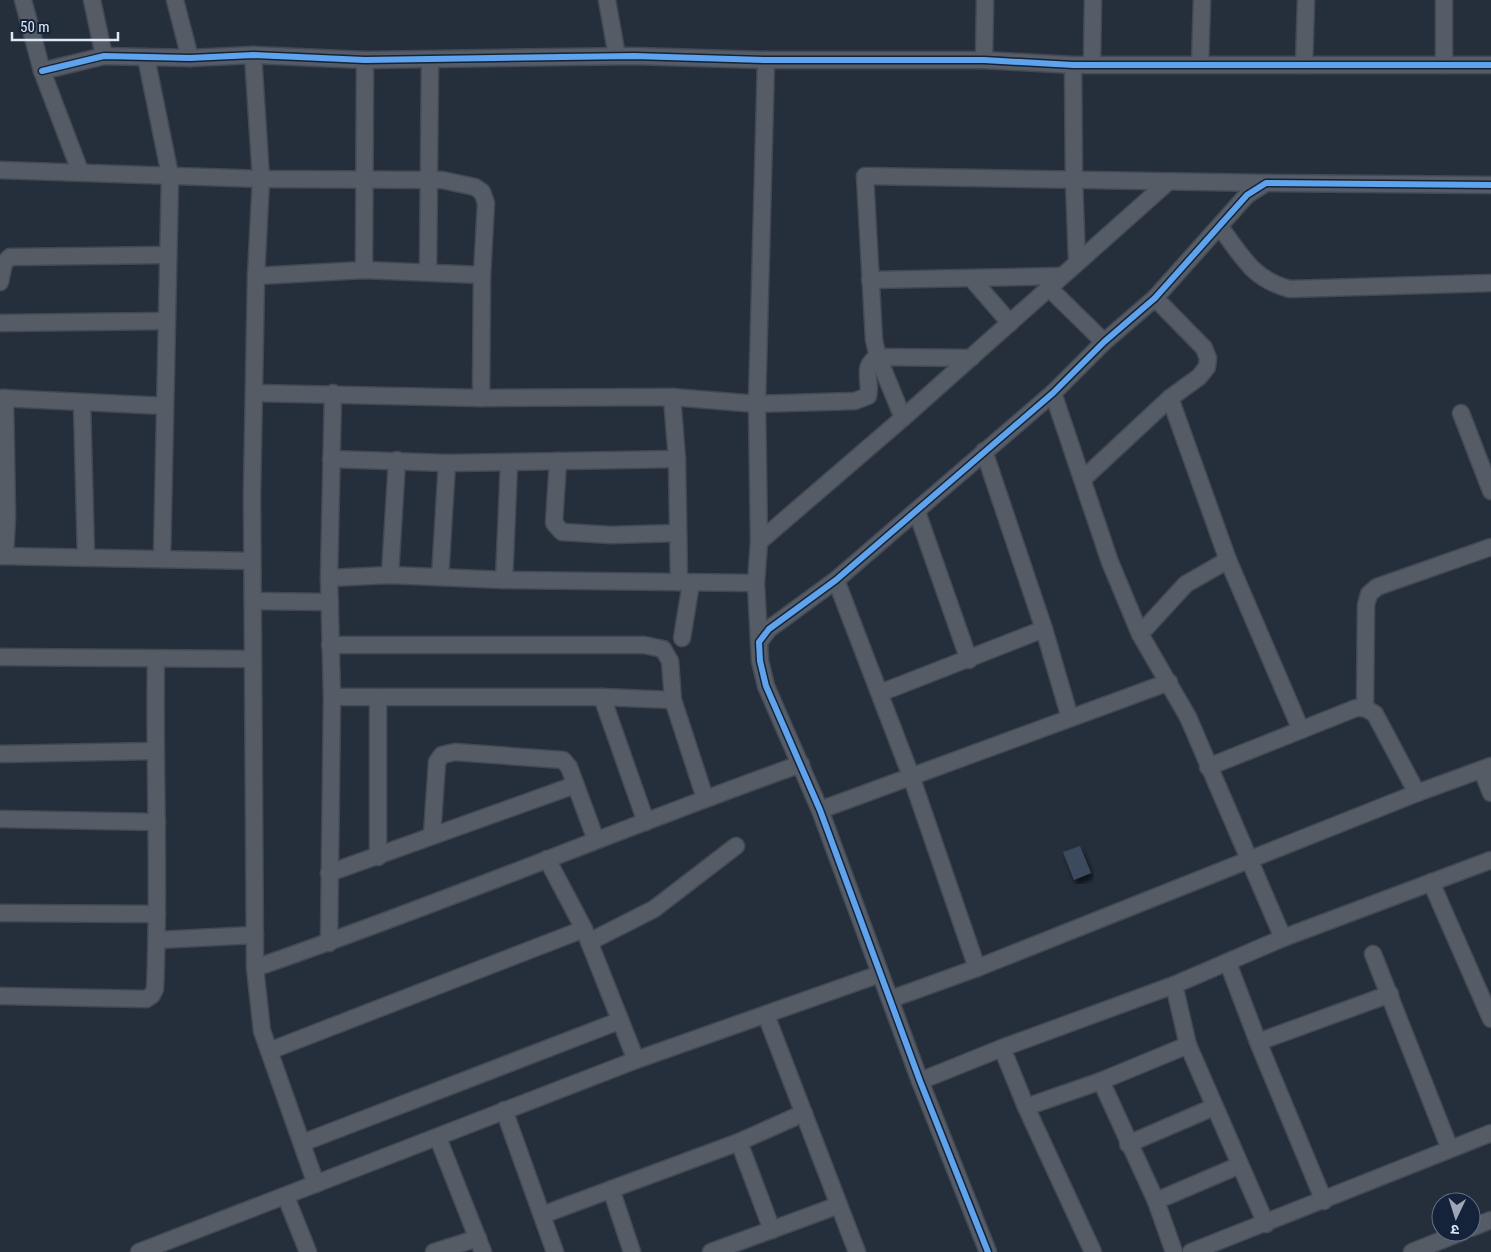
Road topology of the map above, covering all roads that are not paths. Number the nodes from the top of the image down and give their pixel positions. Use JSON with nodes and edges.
{"nodes":[{"id":1,"x":23,"y":0,"type":"edge"},
{"id":2,"x":92,"y":0,"type":"edge"},
{"id":3,"x":174,"y":0,"type":"edge"},
{"id":4,"x":607,"y":0,"type":"edge"},
{"id":5,"x":985,"y":0,"type":"edge"},
{"id":6,"x":1093,"y":0,"type":"edge"},
{"id":7,"x":1202,"y":0,"type":"edge"},
{"id":8,"x":1306,"y":0,"type":"edge"},
{"id":9,"x":1444,"y":0,"type":"edge"},
{"id":10,"x":253,"y":55,"type":"junction"},
{"id":11,"x":104,"y":56,"type":"junction"},
{"id":12,"x":617,"y":56,"type":"junction"},
{"id":13,"x":146,"y":57,"type":"junction"},
{"id":14,"x":190,"y":58,"type":"junction"},
{"id":15,"x":430,"y":59,"type":"junction"},
{"id":16,"x":365,"y":60,"type":"junction"},
{"id":17,"x":766,"y":60,"type":"junction"},
{"id":18,"x":984,"y":60,"type":"junction"},
{"id":19,"x":1092,"y":64,"type":"junction"},
{"id":20,"x":1200,"y":64,"type":"junction"},
{"id":21,"x":1073,"y":65,"type":"junction"},
{"id":22,"x":1304,"y":65,"type":"junction"},
{"id":23,"x":1444,"y":65,"type":"junction"},
{"id":24,"x":1491,"y":65,"type":"edge"},
{"id":25,"x":42,"y":71,"type":"junction"},
{"id":26,"x":0,"y":170,"type":"edge"},
{"id":27,"x":80,"y":171,"type":"junction"},
{"id":28,"x":170,"y":175,"type":"junction"},
{"id":29,"x":261,"y":179,"type":"junction"},
{"id":30,"x":364,"y":180,"type":"junction"},
{"id":31,"x":430,"y":180,"type":"junction"},
{"id":32,"x":1074,"y":181,"type":"junction"},
{"id":33,"x":1168,"y":182,"type":"junction"},
{"id":34,"x":1266,"y":183,"type":"junction"},
{"id":35,"x":1491,"y":185,"type":"edge"},
{"id":36,"x":1220,"y":227,"type":"junction"},
{"id":37,"x":166,"y":255,"type":"junction"},
{"id":38,"x":1077,"y":261,"type":"junction"},
{"id":39,"x":364,"y":270,"type":"junction"},
{"id":40,"x":428,"y":272,"type":"junction"},
{"id":41,"x":482,"y":274,"type":"junction"},
{"id":42,"x":256,"y":276,"type":"junction"},
{"id":43,"x":1062,"y":276,"type":"junction"},
{"id":44,"x":971,"y":278,"type":"junction"},
{"id":45,"x":870,"y":280,"type":"junction"},
{"id":46,"x":0,"y":282,"type":"edge"},
{"id":47,"x":1491,"y":283,"type":"edge"},
{"id":48,"x":1050,"y":288,"type":"junction"},
{"id":49,"x":1155,"y":298,"type":"junction"},
{"id":50,"x":165,"y":322,"type":"junction"},
{"id":51,"x":0,"y":323,"type":"edge"},
{"id":52,"x":1010,"y":323,"type":"junction"},
{"id":53,"x":1104,"y":342,"type":"junction"},
{"id":54,"x":878,"y":358,"type":"junction"},
{"id":55,"x":971,"y":358,"type":"junction"},
{"id":56,"x":256,"y":393,"type":"junction"},
{"id":57,"x":333,"y":393,"type":"junction"},
{"id":58,"x":1053,"y":393,"type":"junction"},
{"id":59,"x":672,"y":397,"type":"junction"},
{"id":60,"x":2,"y":398,"type":"edge"},
{"id":61,"x":481,"y":398,"type":"junction"},
{"id":62,"x":1170,"y":398,"type":"junction"},
{"id":63,"x":82,"y":403,"type":"junction"},
{"id":64,"x":757,"y":404,"type":"junction"},
{"id":65,"x":165,"y":406,"type":"junction"},
{"id":66,"x":1461,"y":414,"type":"dead end"},
{"id":67,"x":903,"y":418,"type":"junction"},
{"id":68,"x":984,"y":451,"type":"junction"},
{"id":69,"x":677,"y":458,"type":"junction"},
{"id":70,"x":331,"y":459,"type":"junction"},
{"id":71,"x":397,"y":460,"type":"junction"},
{"id":72,"x":558,"y":461,"type":"junction"},
{"id":73,"x":509,"y":462,"type":"junction"},
{"id":74,"x":446,"y":463,"type":"junction"},
{"id":75,"x":1083,"y":479,"type":"junction"},
{"id":76,"x":1491,"y":491,"type":"edge"},
{"id":77,"x":917,"y":512,"type":"junction"},
{"id":78,"x":3,"y":516,"type":"edge"},
{"id":79,"x":678,"y":533,"type":"junction"},
{"id":80,"x":759,"y":542,"type":"junction"},
{"id":81,"x":1491,"y":546,"type":"edge"},
{"id":82,"x":2,"y":556,"type":"edge"},
{"id":83,"x":86,"y":556,"type":"junction"},
{"id":84,"x":162,"y":559,"type":"junction"},
{"id":85,"x":1228,"y":560,"type":"junction"},
{"id":86,"x":252,"y":561,"type":"junction"},
{"id":87,"x":390,"y":575,"type":"junction"},
{"id":88,"x":440,"y":577,"type":"junction"},
{"id":89,"x":330,"y":578,"type":"junction"},
{"id":90,"x":504,"y":580,"type":"junction"},
{"id":91,"x":836,"y":580,"type":"junction"},
{"id":92,"x":685,"y":583,"type":"junction"},
{"id":93,"x":756,"y":583,"type":"junction"},
{"id":94,"x":252,"y":601,"type":"junction"},
{"id":95,"x":330,"y":602,"type":"junction"},
{"id":96,"x":1044,"y":630,"type":"junction"},
{"id":97,"x":1140,"y":634,"type":"junction"},
{"id":98,"x":682,"y":638,"type":"dead end"},
{"id":99,"x":760,"y":642,"type":"junction"},
{"id":100,"x":330,"y":645,"type":"junction"},
{"id":101,"x":0,"y":657,"type":"edge"},
{"id":102,"x":156,"y":659,"type":"junction"},
{"id":103,"x":253,"y":659,"type":"junction"},
{"id":104,"x":969,"y":660,"type":"junction"},
{"id":105,"x":1169,"y":682,"type":"junction"},
{"id":106,"x":880,"y":693,"type":"junction"},
{"id":107,"x":332,"y":697,"type":"junction"},
{"id":108,"x":602,"y":697,"type":"junction"},
{"id":109,"x":378,"y":698,"type":"junction"},
{"id":110,"x":673,"y":700,"type":"junction"},
{"id":111,"x":1365,"y":708,"type":"junction"},
{"id":112,"x":1070,"y":718,"type":"junction"},
{"id":113,"x":1301,"y":730,"type":"junction"},
{"id":114,"x":154,"y":751,"type":"junction"},
{"id":115,"x":0,"y":754,"type":"edge"},
{"id":116,"x":800,"y":764,"type":"junction"},
{"id":117,"x":1208,"y":767,"type":"junction"},
{"id":118,"x":1486,"y":768,"type":"edge"},
{"id":119,"x":911,"y":776,"type":"junction"},
{"id":120,"x":575,"y":785,"type":"junction"},
{"id":121,"x":1417,"y":793,"type":"junction"},
{"id":122,"x":1491,"y":793,"type":"edge"},
{"id":123,"x":705,"y":798,"type":"junction"},
{"id":124,"x":820,"y":810,"type":"junction"},
{"id":125,"x":0,"y":819,"type":"edge"},
{"id":126,"x":157,"y":822,"type":"junction"},
{"id":127,"x":646,"y":822,"type":"junction"},
{"id":128,"x":432,"y":835,"type":"junction"},
{"id":129,"x":596,"y":840,"type":"junction"},
{"id":130,"x":736,"y":846,"type":"dead end"},
{"id":131,"x":378,"y":857,"type":"junction"},
{"id":132,"x":548,"y":859,"type":"junction"},
{"id":133,"x":1250,"y":860,"type":"junction"},
{"id":134,"x":1491,"y":860,"type":"edge"},
{"id":135,"x":329,"y":873,"type":"junction"},
{"id":136,"x":1431,"y":882,"type":"junction"},
{"id":137,"x":0,"y":913,"type":"edge"},
{"id":138,"x":157,"y":914,"type":"junction"},
{"id":139,"x":255,"y":935,"type":"junction"},
{"id":140,"x":586,"y":936,"type":"junction"},
{"id":141,"x":1282,"y":938,"type":"junction"},
{"id":142,"x":157,"y":940,"type":"junction"},
{"id":143,"x":328,"y":943,"type":"junction"},
{"id":144,"x":1373,"y":954,"type":"dead end"},
{"id":145,"x":1228,"y":963,"type":"junction"},
{"id":146,"x":255,"y":968,"type":"junction"},
{"id":147,"x":977,"y":968,"type":"junction"},
{"id":148,"x":880,"y":974,"type":"junction"},
{"id":149,"x":1174,"y":985,"type":"junction"},
{"id":150,"x":1390,"y":994,"type":"junction"},
{"id":151,"x":0,"y":996,"type":"edge"},
{"id":152,"x":891,"y":999,"type":"junction"},
{"id":153,"x":766,"y":1015,"type":"junction"},
{"id":154,"x":1491,"y":1019,"type":"edge"},
{"id":155,"x":619,"y":1021,"type":"junction"},
{"id":156,"x":1258,"y":1042,"type":"junction"},
{"id":157,"x":1188,"y":1045,"type":"junction"},
{"id":158,"x":1002,"y":1048,"type":"junction"},
{"id":159,"x":269,"y":1051,"type":"junction"},
{"id":160,"x":636,"y":1060,"type":"junction"},
{"id":161,"x":920,"y":1081,"type":"junction"},
{"id":162,"x":1100,"y":1081,"type":"junction"},
{"id":163,"x":1026,"y":1107,"type":"junction"},
{"id":164,"x":1214,"y":1107,"type":"junction"},
{"id":165,"x":504,"y":1110,"type":"junction"},
{"id":166,"x":804,"y":1113,"type":"junction"},
{"id":167,"x":1491,"y":1133,"type":"edge"},
{"id":168,"x":438,"y":1138,"type":"junction"},
{"id":169,"x":739,"y":1142,"type":"junction"},
{"id":170,"x":302,"y":1143,"type":"junction"},
{"id":171,"x":1128,"y":1144,"type":"junction"},
{"id":172,"x":1450,"y":1149,"type":"junction"},
{"id":173,"x":1240,"y":1165,"type":"junction"},
{"id":174,"x":316,"y":1184,"type":"junction"},
{"id":175,"x":611,"y":1189,"type":"junction"},
{"id":176,"x":286,"y":1196,"type":"junction"},
{"id":177,"x":1324,"y":1200,"type":"junction"},
{"id":178,"x":1156,"y":1202,"type":"junction"},
{"id":179,"x":839,"y":1205,"type":"junction"},
{"id":180,"x":542,"y":1215,"type":"junction"},
{"id":181,"x":1266,"y":1224,"type":"junction"},
{"id":182,"x":772,"y":1230,"type":"junction"},
{"id":183,"x":1437,"y":1242,"type":"edge"},
{"id":184,"x":481,"y":1245,"type":"edge"},
{"id":185,"x":1222,"y":1247,"type":"edge"},
{"id":186,"x":139,"y":1252,"type":"edge"},
{"id":187,"x":308,"y":1252,"type":"edge"},
{"id":188,"x":434,"y":1252,"type":"edge"},
{"id":189,"x":554,"y":1252,"type":"edge"},
{"id":190,"x":632,"y":1252,"type":"edge"},
{"id":191,"x":712,"y":1252,"type":"edge"},
{"id":192,"x":857,"y":1252,"type":"edge"},
{"id":193,"x":988,"y":1252,"type":"edge"},
{"id":194,"x":1093,"y":1252,"type":"edge"},
{"id":195,"x":1174,"y":1252,"type":"edge"},
{"id":196,"x":1192,"y":1252,"type":"edge"},
{"id":197,"x":1412,"y":1252,"type":"edge"}],
"edges":[{"from":1,"to":25,"type":"street"},
{"from":2,"to":11,"type":"street"},
{"from":3,"to":14,"type":"street"},
{"from":4,"to":12,"type":"street"},
{"from":5,"to":18,"type":"street"},
{"from":6,"to":19,"type":"street"},
{"from":7,"to":20,"type":"street"},
{"from":8,"to":22,"type":"street"},
{"from":9,"to":23,"type":"street"},
{"from":10,"to":14,"type":"street"},
{"from":10,"to":16,"type":"street"},
{"from":10,"to":29,"type":"street"},
{"from":11,"to":13,"type":"street"},
{"from":11,"to":25,"type":"street"},
{"from":12,"to":15,"type":"street"},
{"from":12,"to":17,"type":"street"},
{"from":13,"to":14,"type":"street"},
{"from":13,"to":28,"type":"street"},
{"from":15,"to":16,"type":"street"},
{"from":15,"to":31,"type":"street"},
{"from":16,"to":30,"type":"street"},
{"from":17,"to":18,"type":"street"},
{"from":17,"to":64,"type":"street"},
{"from":18,"to":21,"type":"street"},
{"from":19,"to":20,"type":"street"},
{"from":19,"to":21,"type":"street"},
{"from":20,"to":22,"type":"street"},
{"from":21,"to":32,"type":"street"},
{"from":22,"to":23,"type":"street"},
{"from":23,"to":24,"type":"street"},
{"from":25,"to":27,"type":"street"},
{"from":26,"to":27,"type":"street"},
{"from":27,"to":28,"type":"street"},
{"from":28,"to":29,"type":"street"},
{"from":28,"to":37,"type":"street"},
{"from":29,"to":30,"type":"street"},
{"from":29,"to":42,"type":"street"},
{"from":30,"to":31,"type":"street"},
{"from":30,"to":39,"type":"street"},
{"from":31,"to":40,"type":"street"},
{"from":31,"to":41,"type":"street"},
{"from":32,"to":33,"type":"street"},
{"from":32,"to":38,"type":"street"},
{"from":32,"to":45,"type":"street"},
{"from":33,"to":34,"type":"street"},
{"from":33,"to":38,"type":"street"},
{"from":34,"to":35,"type":"street"},
{"from":34,"to":36,"type":"street"},
{"from":36,"to":47,"type":"street"},
{"from":36,"to":49,"type":"street"},
{"from":37,"to":46,"type":"street"},
{"from":37,"to":50,"type":"street"},
{"from":38,"to":43,"type":"street"},
{"from":39,"to":40,"type":"street"},
{"from":39,"to":42,"type":"street"},
{"from":40,"to":41,"type":"street"},
{"from":41,"to":61,"type":"street"},
{"from":42,"to":56,"type":"street"},
{"from":43,"to":44,"type":"street"},
{"from":43,"to":48,"type":"street"},
{"from":44,"to":45,"type":"street"},
{"from":44,"to":52,"type":"street"},
{"from":45,"to":54,"type":"street"},
{"from":48,"to":52,"type":"street"},
{"from":48,"to":53,"type":"street"},
{"from":49,"to":53,"type":"street"},
{"from":49,"to":62,"type":"street"},
{"from":50,"to":51,"type":"street"},
{"from":50,"to":65,"type":"street"},
{"from":52,"to":55,"type":"street"},
{"from":53,"to":58,"type":"street"},
{"from":54,"to":55,"type":"street"},
{"from":54,"to":64,"type":"street"},
{"from":54,"to":67,"type":"street"},
{"from":55,"to":67,"type":"street"},
{"from":56,"to":57,"type":"street"},
{"from":56,"to":86,"type":"street"},
{"from":57,"to":61,"type":"street"},
{"from":57,"to":70,"type":"street"},
{"from":58,"to":68,"type":"street"},
{"from":58,"to":75,"type":"street"},
{"from":59,"to":61,"type":"street"},
{"from":59,"to":64,"type":"street"},
{"from":59,"to":69,"type":"street"},
{"from":60,"to":63,"type":"street"},
{"from":60,"to":78,"type":"street"},
{"from":62,"to":75,"type":"street"},
{"from":62,"to":85,"type":"street"},
{"from":63,"to":65,"type":"street"},
{"from":63,"to":83,"type":"street"},
{"from":64,"to":80,"type":"street"},
{"from":65,"to":84,"type":"street"},
{"from":66,"to":76,"type":"street"},
{"from":67,"to":80,"type":"street"},
{"from":68,"to":77,"type":"street"},
{"from":68,"to":96,"type":"street"},
{"from":69,"to":72,"type":"street"},
{"from":69,"to":79,"type":"street"},
{"from":70,"to":71,"type":"street"},
{"from":70,"to":89,"type":"street"},
{"from":71,"to":74,"type":"street"},
{"from":71,"to":87,"type":"street"},
{"from":72,"to":73,"type":"street"},
{"from":72,"to":79,"type":"street"},
{"from":73,"to":74,"type":"street"},
{"from":73,"to":90,"type":"street"},
{"from":74,"to":88,"type":"street"},
{"from":75,"to":97,"type":"street"},
{"from":77,"to":91,"type":"street"},
{"from":77,"to":104,"type":"street"},
{"from":78,"to":82,"type":"street"},
{"from":79,"to":92,"type":"street"},
{"from":80,"to":93,"type":"street"},
{"from":81,"to":111,"type":"street"},
{"from":82,"to":83,"type":"street"},
{"from":83,"to":84,"type":"street"},
{"from":84,"to":86,"type":"street"},
{"from":85,"to":97,"type":"street"},
{"from":85,"to":113,"type":"street"},
{"from":86,"to":94,"type":"street"},
{"from":87,"to":88,"type":"street"},
{"from":87,"to":89,"type":"street"},
{"from":88,"to":90,"type":"street"},
{"from":89,"to":95,"type":"street"},
{"from":90,"to":92,"type":"street"},
{"from":91,"to":99,"type":"street"},
{"from":91,"to":106,"type":"street"},
{"from":92,"to":93,"type":"street"},
{"from":92,"to":98,"type":"street"},
{"from":93,"to":99,"type":"street"},
{"from":94,"to":95,"type":"street"},
{"from":94,"to":103,"type":"street"},
{"from":95,"to":100,"type":"street"},
{"from":96,"to":104,"type":"street"},
{"from":96,"to":112,"type":"street"},
{"from":97,"to":105,"type":"street"},
{"from":99,"to":116,"type":"street"},
{"from":100,"to":107,"type":"street"},
{"from":100,"to":110,"type":"street"},
{"from":101,"to":102,"type":"street"},
{"from":102,"to":103,"type":"street"},
{"from":102,"to":114,"type":"street"},
{"from":103,"to":139,"type":"street"},
{"from":104,"to":106,"type":"street"},
{"from":105,"to":112,"type":"street"},
{"from":105,"to":117,"type":"street"},
{"from":106,"to":119,"type":"street"},
{"from":107,"to":109,"type":"street"},
{"from":107,"to":135,"type":"street"},
{"from":108,"to":109,"type":"street"},
{"from":108,"to":110,"type":"street"},
{"from":108,"to":127,"type":"street"},
{"from":109,"to":131,"type":"street"},
{"from":110,"to":123,"type":"street"},
{"from":111,"to":113,"type":"street"},
{"from":111,"to":121,"type":"street"},
{"from":112,"to":119,"type":"street"},
{"from":113,"to":117,"type":"street"},
{"from":114,"to":115,"type":"street"},
{"from":114,"to":126,"type":"street"},
{"from":116,"to":123,"type":"street"},
{"from":116,"to":124,"type":"street"},
{"from":117,"to":133,"type":"street"},
{"from":118,"to":121,"type":"street"},
{"from":118,"to":122,"type":"street"},
{"from":119,"to":124,"type":"street"},
{"from":119,"to":147,"type":"street"},
{"from":120,"to":128,"type":"street"},
{"from":120,"to":128,"type":"street"},
{"from":120,"to":129,"type":"street"},
{"from":121,"to":133,"type":"street"},
{"from":123,"to":127,"type":"street"},
{"from":124,"to":148,"type":"street"},
{"from":125,"to":126,"type":"street"},
{"from":126,"to":138,"type":"street"},
{"from":127,"to":129,"type":"street"},
{"from":128,"to":131,"type":"street"},
{"from":129,"to":132,"type":"street"},
{"from":130,"to":140,"type":"street"},
{"from":131,"to":135,"type":"street"},
{"from":132,"to":140,"type":"street"},
{"from":132,"to":143,"type":"street"},
{"from":133,"to":141,"type":"street"},
{"from":133,"to":147,"type":"street"},
{"from":134,"to":136,"type":"street"},
{"from":135,"to":143,"type":"street"},
{"from":136,"to":141,"type":"street"},
{"from":136,"to":154,"type":"street"},
{"from":137,"to":138,"type":"street"},
{"from":138,"to":142,"type":"street"},
{"from":139,"to":142,"type":"street"},
{"from":139,"to":146,"type":"street"},
{"from":140,"to":155,"type":"street"},
{"from":140,"to":159,"type":"street"},
{"from":141,"to":145,"type":"street"},
{"from":142,"to":151,"type":"street"},
{"from":143,"to":146,"type":"street"},
{"from":144,"to":150,"type":"street"},
{"from":145,"to":149,"type":"street"},
{"from":145,"to":156,"type":"street"},
{"from":146,"to":159,"type":"street"},
{"from":147,"to":152,"type":"street"},
{"from":148,"to":152,"type":"street"},
{"from":148,"to":153,"type":"street"},
{"from":149,"to":157,"type":"street"},
{"from":149,"to":158,"type":"street"},
{"from":150,"to":156,"type":"street"},
{"from":150,"to":172,"type":"street"},
{"from":152,"to":161,"type":"street"},
{"from":153,"to":160,"type":"street"},
{"from":153,"to":166,"type":"street"},
{"from":155,"to":160,"type":"street"},
{"from":155,"to":170,"type":"street"},
{"from":156,"to":177,"type":"street"},
{"from":157,"to":162,"type":"street"},
{"from":157,"to":164,"type":"street"},
{"from":158,"to":161,"type":"street"},
{"from":158,"to":163,"type":"street"},
{"from":159,"to":170,"type":"street"},
{"from":160,"to":165,"type":"street"},
{"from":161,"to":193,"type":"street"},
{"from":162,"to":163,"type":"street"},
{"from":162,"to":171,"type":"street"},
{"from":163,"to":194,"type":"street"},
{"from":164,"to":171,"type":"street"},
{"from":164,"to":173,"type":"street"},
{"from":165,"to":168,"type":"street"},
{"from":165,"to":180,"type":"street"},
{"from":166,"to":169,"type":"street"},
{"from":166,"to":179,"type":"street"},
{"from":167,"to":172,"type":"street"},
{"from":168,"to":174,"type":"street"},
{"from":168,"to":184,"type":"street"},
{"from":169,"to":175,"type":"street"},
{"from":169,"to":182,"type":"street"},
{"from":170,"to":174,"type":"street"},
{"from":171,"to":178,"type":"street"},
{"from":172,"to":177,"type":"street"},
{"from":173,"to":178,"type":"street"},
{"from":173,"to":181,"type":"street"},
{"from":174,"to":176,"type":"street"},
{"from":175,"to":180,"type":"street"},
{"from":175,"to":190,"type":"street"},
{"from":176,"to":186,"type":"street"},
{"from":176,"to":187,"type":"street"},
{"from":177,"to":181,"type":"street"},
{"from":178,"to":195,"type":"street"},
{"from":179,"to":182,"type":"street"},
{"from":179,"to":192,"type":"street"},
{"from":180,"to":189,"type":"street"},
{"from":181,"to":185,"type":"street"},
{"from":182,"to":191,"type":"street"},
{"from":183,"to":197,"type":"street"},
{"from":184,"to":188,"type":"street"},
{"from":185,"to":196,"type":"street"}]}
